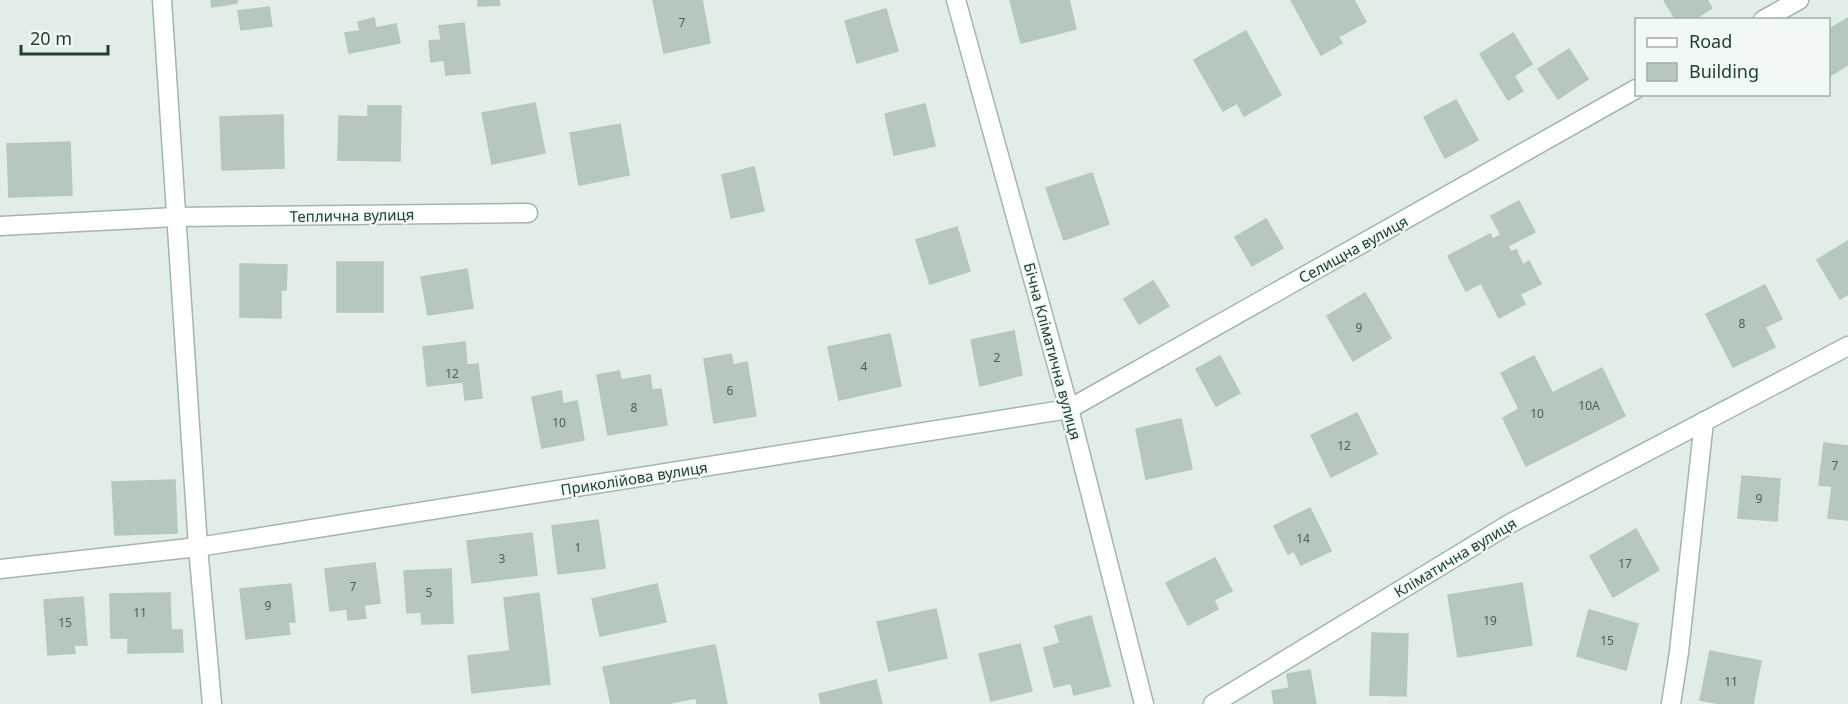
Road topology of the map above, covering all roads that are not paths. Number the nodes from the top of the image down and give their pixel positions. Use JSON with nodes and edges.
{"nodes":[{"id":1,"x":162,"y":0,"type":"edge"},
{"id":2,"x":956,"y":0,"type":"edge"},
{"id":3,"x":1799,"y":0,"type":"edge"},
{"id":4,"x":1766,"y":18,"type":"edge"},
{"id":5,"x":1635,"y":90,"type":"edge"},
{"id":6,"x":528,"y":213,"type":"dead end"},
{"id":7,"x":176,"y":217,"type":"junction"},
{"id":8,"x":0,"y":226,"type":"edge"},
{"id":9,"x":1848,"y":346,"type":"edge"},
{"id":10,"x":1069,"y":409,"type":"junction"},
{"id":11,"x":1704,"y":421,"type":"junction"},
{"id":12,"x":198,"y":547,"type":"junction"},
{"id":13,"x":0,"y":569,"type":"edge"},
{"id":14,"x":212,"y":704,"type":"edge"},
{"id":15,"x":1144,"y":704,"type":"edge"},
{"id":16,"x":1213,"y":704,"type":"edge"},
{"id":17,"x":1671,"y":704,"type":"edge"}],
"edges":[{"from":1,"to":7,"type":"street"},
{"from":2,"to":10,"type":"street","name":"Бічна Кліматична вулиця"},
{"from":3,"to":4,"type":"street"},
{"from":5,"to":10,"type":"street","name":"Селищна вулиця"},
{"from":6,"to":7,"type":"street","name":"Теплична вулиця"},
{"from":7,"to":8,"type":"street","name":"Теплична вулиця"},
{"from":7,"to":12,"type":"street"},
{"from":9,"to":11,"type":"street","name":"Кліматична вулиця"},
{"from":10,"to":12,"type":"street","name":"Приколійова вулиця"},
{"from":10,"to":15,"type":"street","name":"Бічна Кліматична вулиця"},
{"from":11,"to":16,"type":"street","name":"Кліматична вулиця"},
{"from":11,"to":17,"type":"street"},
{"from":12,"to":13,"type":"street","name":"Приколійова вулиця"},
{"from":12,"to":14,"type":"street"}]}
